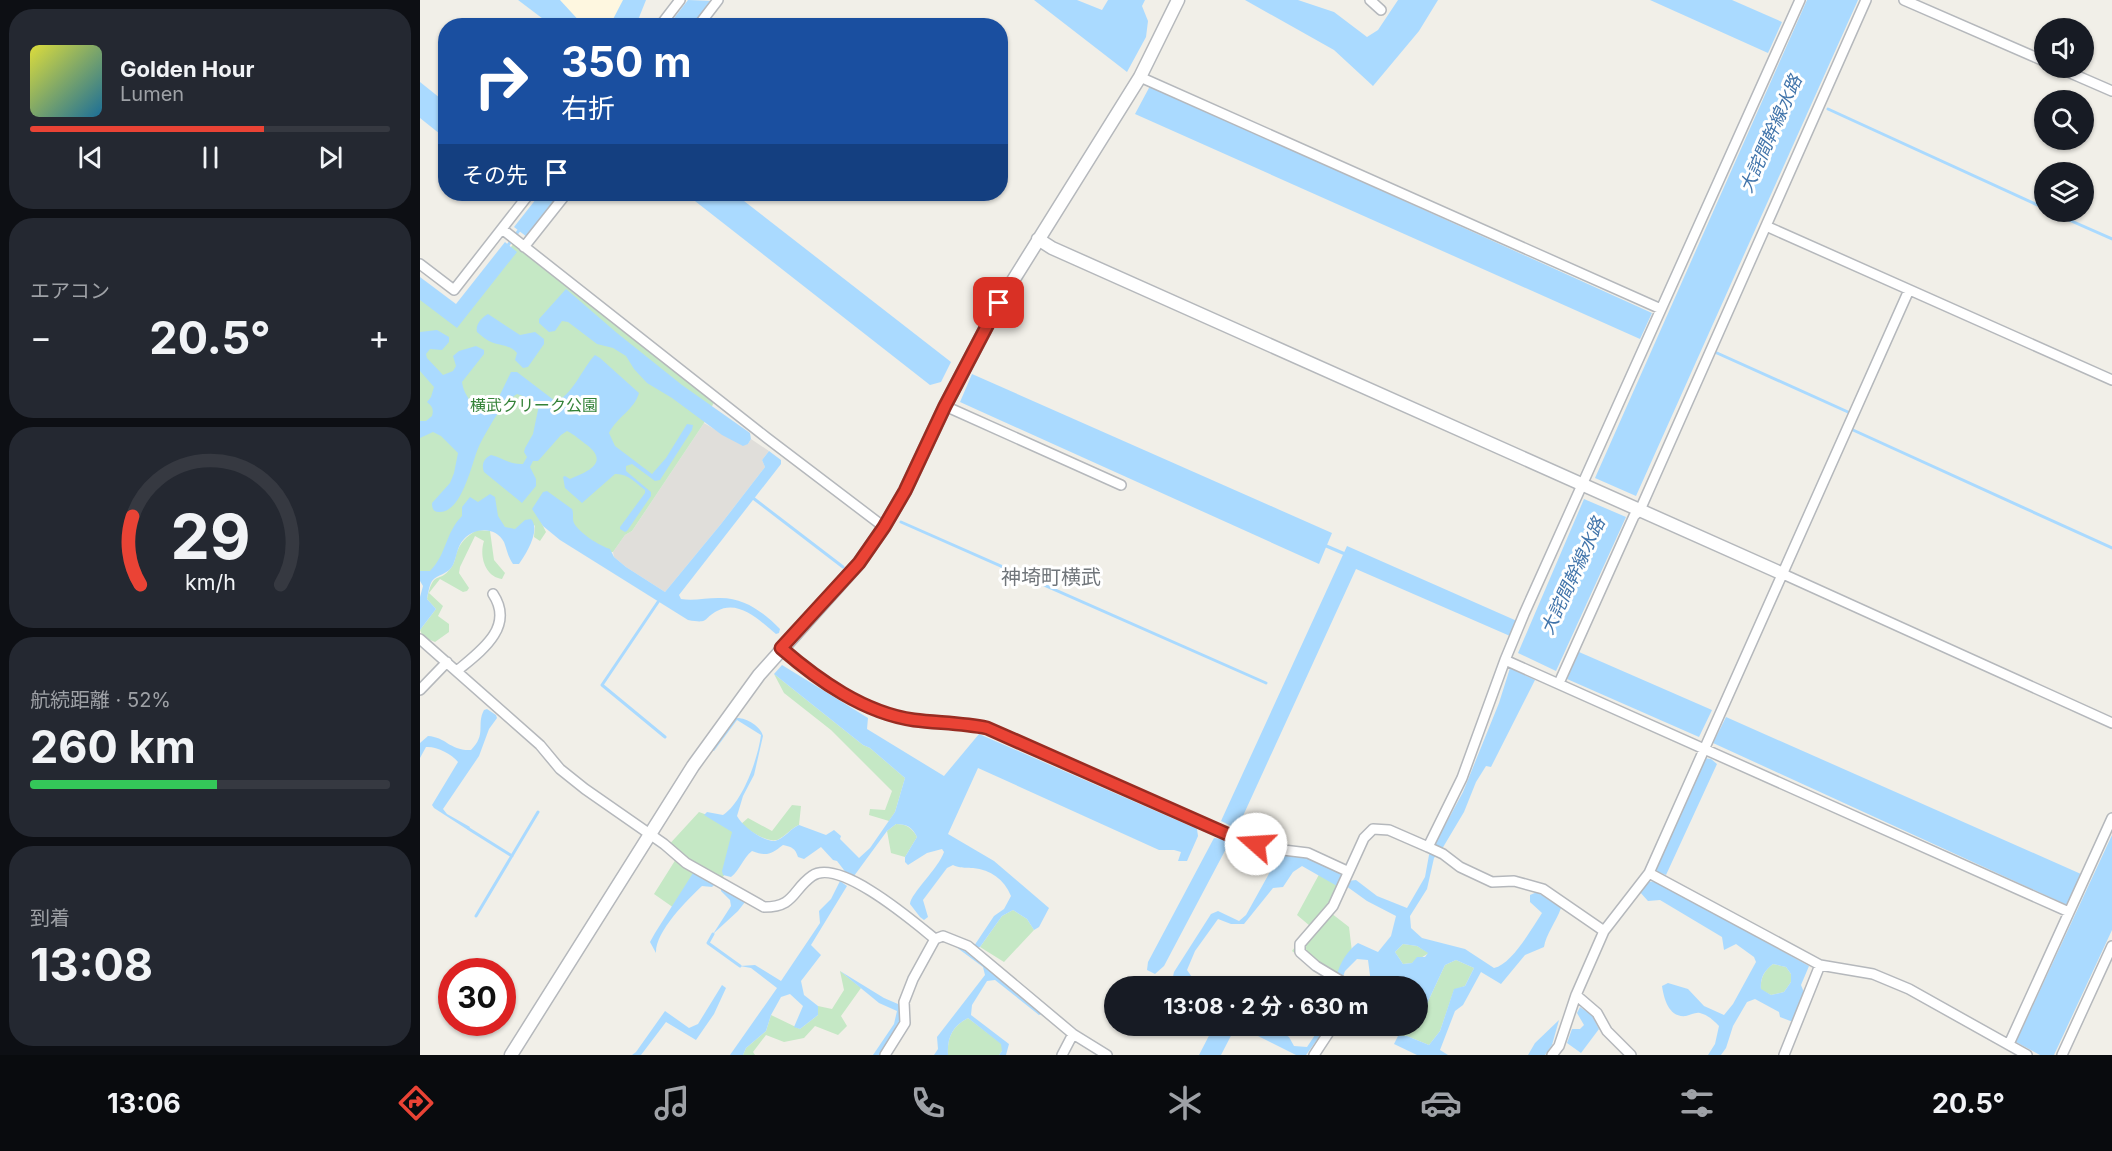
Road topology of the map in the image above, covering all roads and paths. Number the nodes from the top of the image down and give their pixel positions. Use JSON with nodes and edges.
{"nodes":[{"id":1,"x":680,"y":0,"type":"edge"},
{"id":2,"x":718,"y":0,"type":"edge"},
{"id":3,"x":1179,"y":0,"type":"edge"},
{"id":4,"x":1370,"y":0,"type":"edge"},
{"id":5,"x":1800,"y":0,"type":"edge"},
{"id":6,"x":1866,"y":0,"type":"edge"},
{"id":7,"x":1904,"y":0,"type":"edge"},
{"id":8,"x":1382,"y":10,"type":"dead end"},
{"id":9,"x":666,"y":18,"type":"edge"},
{"id":10,"x":704,"y":18,"type":"edge"},
{"id":11,"x":2034,"y":57,"type":"edge"},
{"id":12,"x":1140,"y":77,"type":"junction"},
{"id":13,"x":2082,"y":78,"type":"edge"},
{"id":14,"x":2112,"y":91,"type":"edge"},
{"id":15,"x":524,"y":201,"type":"edge"},
{"id":16,"x":560,"y":201,"type":"edge"},
{"id":17,"x":1766,"y":226,"type":"junction"},
{"id":18,"x":502,"y":229,"type":"junction"},
{"id":19,"x":1038,"y":239,"type":"junction"},
{"id":20,"x":524,"y":247,"type":"junction"},
{"id":21,"x":420,"y":264,"type":"edge"},
{"id":22,"x":1909,"y":290,"type":"junction"},
{"id":23,"x":1661,"y":309,"type":"junction"},
{"id":24,"x":2112,"y":380,"type":"edge"},
{"id":25,"x":945,"y":406,"type":"junction"},
{"id":26,"x":1583,"y":483,"type":"junction"},
{"id":27,"x":1121,"y":485,"type":"dead end"},
{"id":28,"x":1640,"y":510,"type":"junction"},
{"id":29,"x":884,"y":527,"type":"junction"},
{"id":30,"x":1783,"y":574,"type":"junction"},
{"id":31,"x":493,"y":594,"type":"dead end"},
{"id":32,"x":420,"y":639,"type":"edge"},
{"id":33,"x":781,"y":648,"type":"junction"},
{"id":34,"x":1505,"y":660,"type":"junction"},
{"id":35,"x":447,"y":662,"type":"junction"},
{"id":36,"x":458,"y":670,"type":"junction"},
{"id":37,"x":1559,"y":682,"type":"junction"},
{"id":38,"x":420,"y":690,"type":"edge"},
{"id":39,"x":2112,"y":723,"type":"edge"},
{"id":40,"x":1704,"y":748,"type":"junction"},
{"id":41,"x":2112,"y":818,"type":"edge"},
{"id":42,"x":650,"y":833,"type":"junction"},
{"id":43,"x":1428,"y":847,"type":"junction"},
{"id":44,"x":1347,"y":871,"type":"junction"},
{"id":45,"x":1649,"y":873,"type":"junction"},
{"id":46,"x":2069,"y":912,"type":"junction"},
{"id":47,"x":1604,"y":931,"type":"junction"},
{"id":48,"x":935,"y":939,"type":"junction"},
{"id":49,"x":2112,"y":947,"type":"edge"},
{"id":50,"x":1820,"y":965,"type":"junction"},
{"id":51,"x":2102,"y":968,"type":"junction"},
{"id":52,"x":2112,"y":972,"type":"edge"},
{"id":53,"x":1333,"y":976,"type":"edge"},
{"id":54,"x":1576,"y":994,"type":"junction"},
{"id":55,"x":1073,"y":1035,"type":"junction"},
{"id":56,"x":1326,"y":1036,"type":"edge"},
{"id":57,"x":2009,"y":1044,"type":"junction"},
{"id":58,"x":511,"y":1055,"type":"edge"},
{"id":59,"x":885,"y":1055,"type":"edge"},
{"id":60,"x":1062,"y":1055,"type":"edge"},
{"id":61,"x":1107,"y":1055,"type":"edge"},
{"id":62,"x":1314,"y":1055,"type":"edge"},
{"id":63,"x":1552,"y":1055,"type":"edge"},
{"id":64,"x":1631,"y":1055,"type":"edge"},
{"id":65,"x":1784,"y":1055,"type":"edge"},
{"id":66,"x":2027,"y":1055,"type":"edge"},
{"id":67,"x":2062,"y":1055,"type":"edge"}],
"edges":[{"from":1,"to":9,"type":"street"},
{"from":2,"to":10,"type":"street"},
{"from":3,"to":12,"type":"street"},
{"from":4,"to":8,"type":"street"},
{"from":5,"to":23,"type":"street"},
{"from":6,"to":17,"type":"street"},
{"from":7,"to":11,"type":"street"},
{"from":12,"to":19,"type":"street"},
{"from":12,"to":23,"type":"street"},
{"from":13,"to":14,"type":"street"},
{"from":15,"to":18,"type":"street"},
{"from":16,"to":20,"type":"street"},
{"from":17,"to":22,"type":"street"},
{"from":17,"to":28,"type":"street"},
{"from":18,"to":20,"type":"street"},
{"from":18,"to":21,"type":"street"},
{"from":19,"to":25,"type":"street"},
{"from":19,"to":26,"type":"street"},
{"from":20,"to":29,"type":"street"},
{"from":22,"to":24,"type":"street"},
{"from":22,"to":30,"type":"street"},
{"from":23,"to":26,"type":"street"},
{"from":25,"to":27,"type":"street"},
{"from":25,"to":29,"type":"street"},
{"from":26,"to":28,"type":"street"},
{"from":26,"to":34,"type":"street"},
{"from":28,"to":30,"type":"street"},
{"from":28,"to":37,"type":"street"},
{"from":29,"to":33,"type":"street"},
{"from":30,"to":39,"type":"street"},
{"from":30,"to":40,"type":"street"},
{"from":31,"to":36,"type":"street"},
{"from":32,"to":35,"type":"street"},
{"from":33,"to":42,"type":"street"},
{"from":33,"to":44,"type":"street"},
{"from":34,"to":37,"type":"street"},
{"from":34,"to":43,"type":"street"},
{"from":35,"to":36,"type":"street"},
{"from":35,"to":38,"type":"street"},
{"from":36,"to":42,"type":"street"},
{"from":37,"to":40,"type":"street"},
{"from":40,"to":45,"type":"street"},
{"from":40,"to":46,"type":"street"},
{"from":41,"to":46,"type":"street"},
{"from":42,"to":48,"type":"street"},
{"from":42,"to":58,"type":"street"},
{"from":43,"to":44,"type":"street"},
{"from":43,"to":47,"type":"street"},
{"from":44,"to":53,"type":"street"},
{"from":45,"to":47,"type":"street"},
{"from":45,"to":50,"type":"street"},
{"from":46,"to":57,"type":"street"},
{"from":47,"to":54,"type":"street"},
{"from":48,"to":55,"type":"street"},
{"from":48,"to":59,"type":"street"},
{"from":49,"to":51,"type":"street"},
{"from":50,"to":57,"type":"street"},
{"from":50,"to":65,"type":"street"},
{"from":51,"to":52,"type":"street"},
{"from":51,"to":67,"type":"street"},
{"from":54,"to":63,"type":"street"},
{"from":54,"to":64,"type":"street"},
{"from":55,"to":60,"type":"street"},
{"from":55,"to":61,"type":"street"},
{"from":56,"to":62,"type":"street"},
{"from":57,"to":66,"type":"street"}]}
